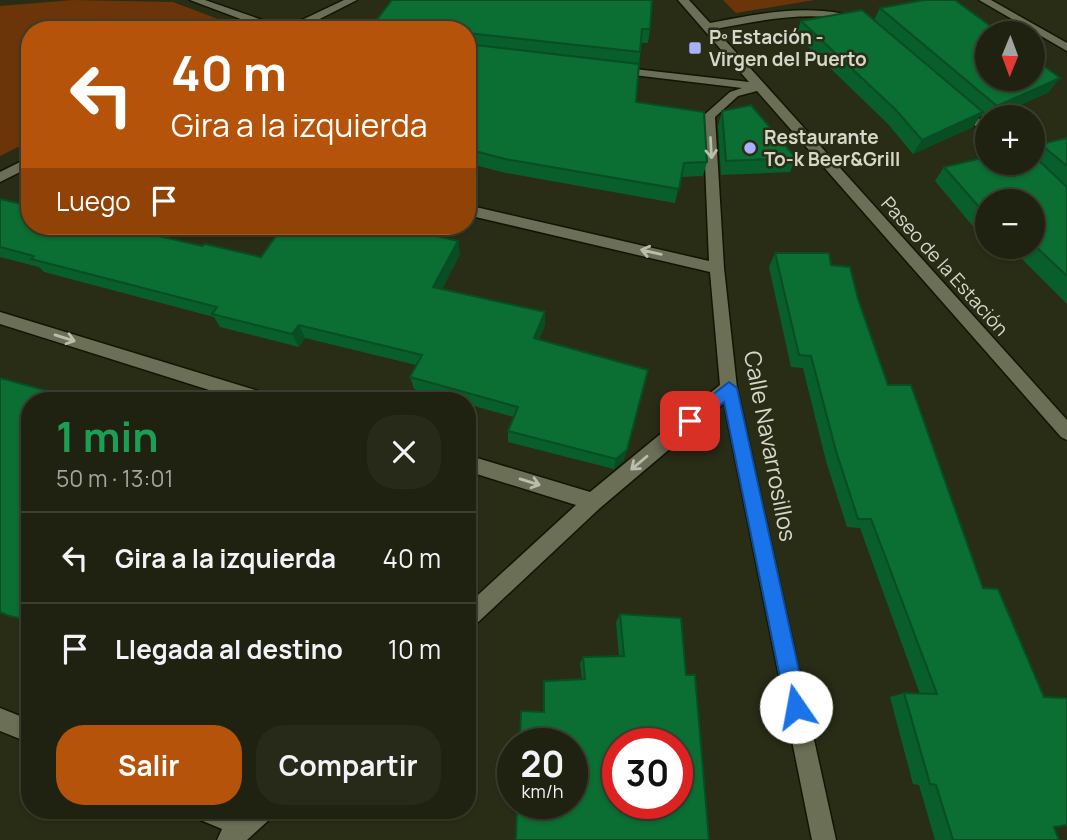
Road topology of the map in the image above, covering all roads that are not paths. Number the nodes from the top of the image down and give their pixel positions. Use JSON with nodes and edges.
{"nodes":[{"id":1,"x":195,"y":0,"type":"edge"},
{"id":2,"x":352,"y":0,"type":"edge"},
{"id":3,"x":684,"y":0,"type":"edge"},
{"id":4,"x":984,"y":0,"type":"edge"},
{"id":5,"x":255,"y":21,"type":"edge"},
{"id":6,"x":308,"y":21,"type":"edge"},
{"id":7,"x":708,"y":27,"type":"junction"},
{"id":8,"x":879,"y":35,"type":"edge"},
{"id":9,"x":1067,"y":48,"type":"edge"},
{"id":10,"x":603,"y":69,"type":"edge"},
{"id":11,"x":760,"y":87,"type":"junction"},
{"id":12,"x":948,"y":96,"type":"edge"},
{"id":13,"x":975,"y":120,"type":"edge"},
{"id":14,"x":21,"y":166,"type":"edge"},
{"id":15,"x":0,"y":178,"type":"edge"},
{"id":16,"x":476,"y":212,"type":"edge"},
{"id":17,"x":717,"y":268,"type":"junction"},
{"id":18,"x":0,"y":318,"type":"edge"},
{"id":19,"x":729,"y":388,"type":"junction"},
{"id":20,"x":239,"y":392,"type":"edge"},
{"id":21,"x":1067,"y":432,"type":"edge"},
{"id":22,"x":476,"y":466,"type":"edge"},
{"id":23,"x":593,"y":502,"type":"junction"},
{"id":24,"x":476,"y":611,"type":"edge"},
{"id":25,"x":0,"y":719,"type":"edge"},
{"id":26,"x":21,"y":728,"type":"edge"},
{"id":27,"x":228,"y":819,"type":"edge"},
{"id":28,"x":244,"y":826,"type":"edge"},
{"id":29,"x":824,"y":840,"type":"edge"}],
"edges":[{"from":1,"to":5,"type":"street"},
{"from":2,"to":6,"type":"street"},
{"from":3,"to":7,"type":"street","name":"Paseo de la Estación"},
{"from":4,"to":9,"type":"street"},
{"from":7,"to":8,"type":"street"},
{"from":7,"to":11,"type":"street","name":"Paseo de la Estación"},
{"from":10,"to":11,"type":"street"},
{"from":11,"to":17,"type":"street","name":"Calle Navarrosillos","one_way":true},
{"from":11,"to":21,"type":"street","name":"Paseo de la Estación"},
{"from":12,"to":13,"type":"street"},
{"from":14,"to":15,"type":"street"},
{"from":17,"to":16,"type":"street","one_way":true},
{"from":17,"to":19,"type":"street","name":"Calle Navarrosillos"},
{"from":18,"to":20,"type":"street","one_way":true},
{"from":19,"to":23,"type":"street","one_way":true},
{"from":19,"to":29,"type":"street","name":"Calle Navarrosillos"},
{"from":22,"to":23,"type":"street","one_way":true},
{"from":23,"to":24,"type":"street"},
{"from":25,"to":26,"type":"street"},
{"from":27,"to":28,"type":"street"}]}
